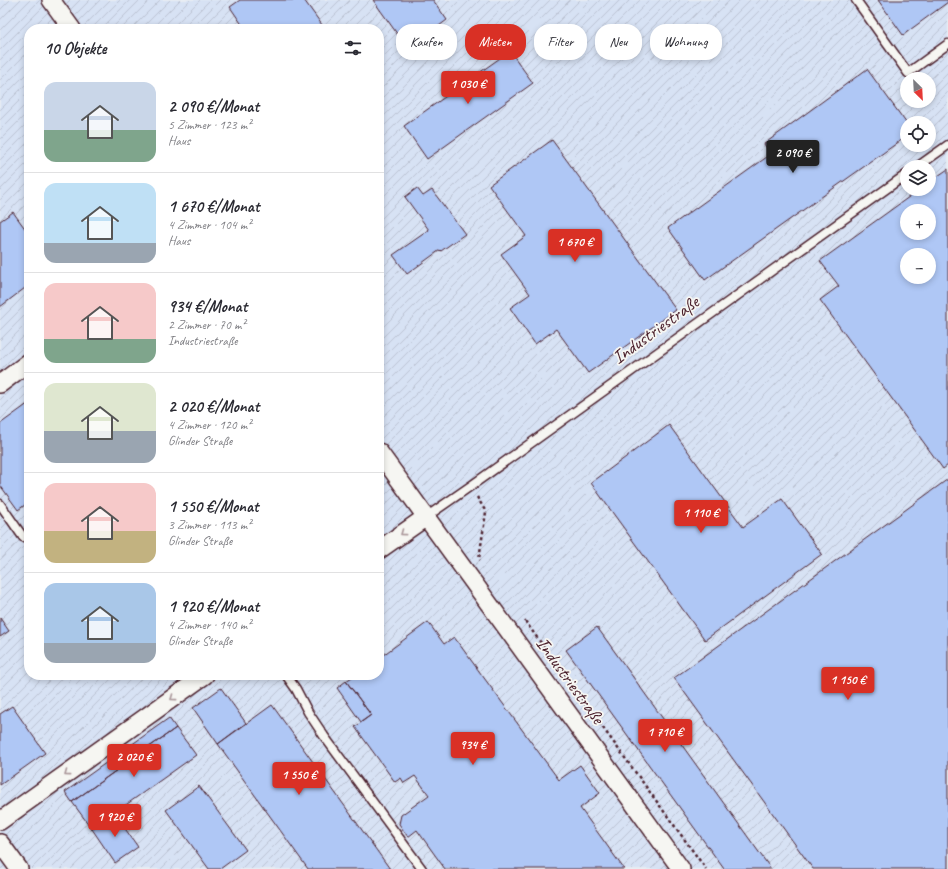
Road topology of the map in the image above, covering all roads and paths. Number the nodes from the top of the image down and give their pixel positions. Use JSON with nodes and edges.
{"nodes":[{"id":1,"x":51,"y":0,"type":"edge"},
{"id":2,"x":856,"y":0,"type":"edge"},
{"id":3,"x":68,"y":24,"type":"edge"},
{"id":4,"x":948,"y":44,"type":"edge"},
{"id":5,"x":948,"y":145,"type":"edge"},
{"id":6,"x":927,"y":160,"type":"edge"},
{"id":7,"x":900,"y":179,"type":"edge"},
{"id":8,"x":24,"y":366,"type":"edge"},
{"id":9,"x":0,"y":384,"type":"edge"},
{"id":10,"x":384,"y":459,"type":"edge"},
{"id":11,"x":470,"y":487,"type":"junction"},
{"id":12,"x":0,"y":504,"type":"edge"},
{"id":13,"x":426,"y":516,"type":"junction"},
{"id":14,"x":23,"y":537,"type":"dead end"},
{"id":15,"x":384,"y":546,"type":"edge"},
{"id":16,"x":484,"y":565,"type":"dead end"},
{"id":17,"x":521,"y":616,"type":"dead end"},
{"id":18,"x":198,"y":680,"type":"edge"},
{"id":19,"x":290,"y":680,"type":"edge"},
{"id":20,"x":0,"y":821,"type":"edge"},
{"id":21,"x":0,"y":843,"type":"edge"},
{"id":22,"x":19,"y":869,"type":"edge"},
{"id":23,"x":422,"y":869,"type":"edge"},
{"id":24,"x":681,"y":869,"type":"edge"},
{"id":25,"x":706,"y":869,"type":"edge"}],
"edges":[{"from":1,"to":3,"type":"street"},
{"from":2,"to":4,"type":"lane"},
{"from":5,"to":6,"type":"lane"},
{"from":7,"to":11,"type":"lane","name":"Industriestraße"},
{"from":8,"to":9,"type":"street"},
{"from":10,"to":13,"type":"street","name":"Industriestraße"},
{"from":11,"to":13,"type":"lane","name":"Industriestraße"},
{"from":11,"to":16,"type":"path"},
{"from":12,"to":14,"type":"lane"},
{"from":13,"to":15,"type":"street","one_way":true},
{"from":13,"to":24,"type":"street","name":"Industriestraße"},
{"from":17,"to":25,"type":"path"},
{"from":18,"to":20,"type":"street","one_way":true},
{"from":19,"to":23,"type":"lane"},
{"from":21,"to":22,"type":"street"}]}
